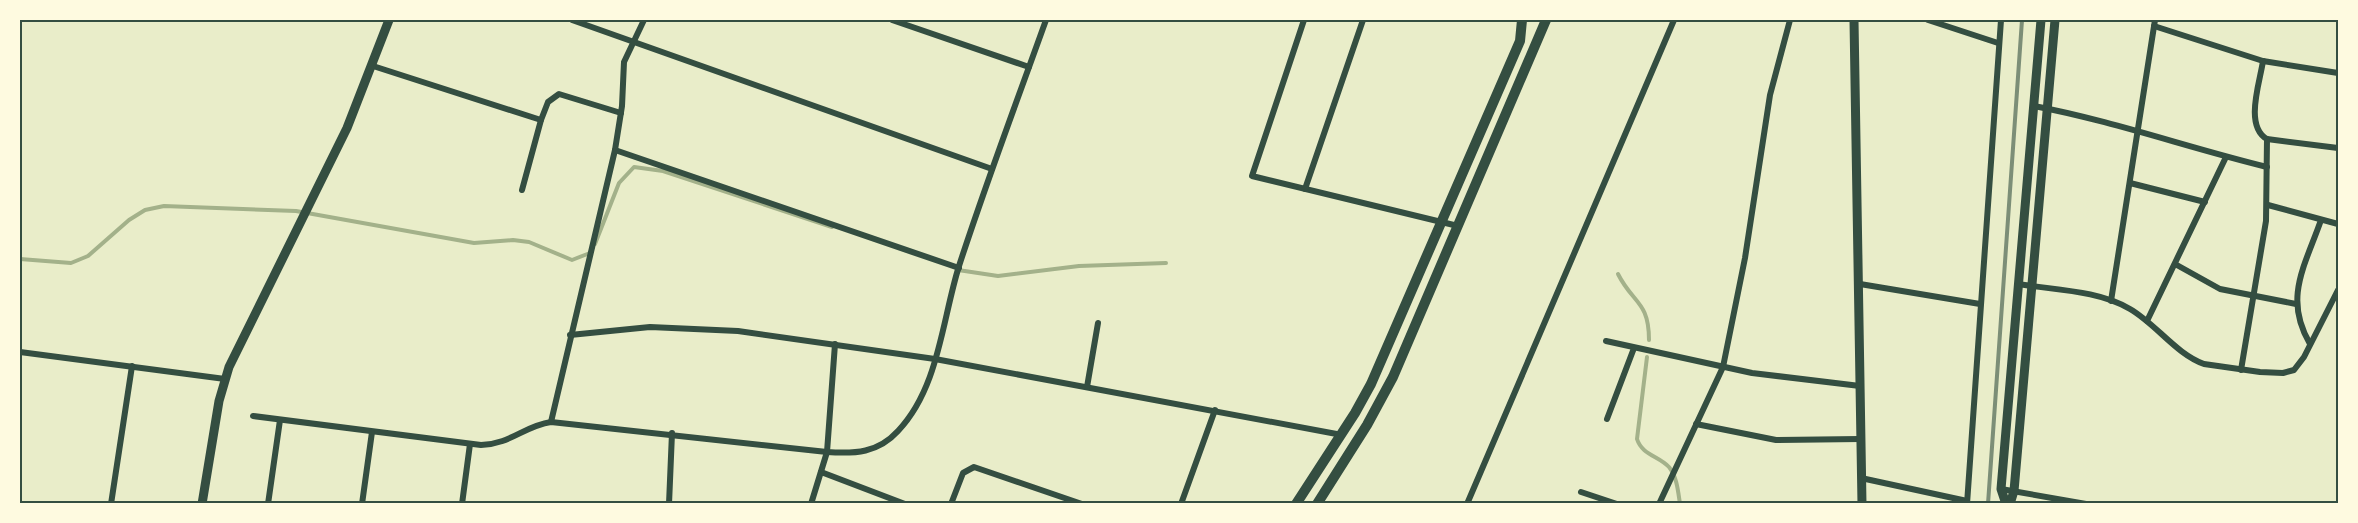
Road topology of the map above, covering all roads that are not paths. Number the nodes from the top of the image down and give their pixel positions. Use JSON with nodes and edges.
{"nodes":[{"id":1,"x":389,"y":20,"type":"edge"},
{"id":2,"x":572,"y":20,"type":"edge"},
{"id":3,"x":644,"y":20,"type":"edge"},
{"id":4,"x":892,"y":20,"type":"edge"},
{"id":5,"x":1046,"y":20,"type":"edge"},
{"id":6,"x":1304,"y":20,"type":"edge"},
{"id":7,"x":1363,"y":20,"type":"edge"},
{"id":8,"x":1522,"y":20,"type":"edge"},
{"id":9,"x":1546,"y":20,"type":"edge"},
{"id":10,"x":1674,"y":20,"type":"edge"},
{"id":11,"x":1790,"y":20,"type":"edge"},
{"id":12,"x":1854,"y":20,"type":"edge"},
{"id":13,"x":1928,"y":20,"type":"edge"},
{"id":14,"x":2001,"y":20,"type":"edge"},
{"id":15,"x":2041,"y":20,"type":"edge"},
{"id":16,"x":2055,"y":20,"type":"edge"},
{"id":17,"x":2155,"y":23,"type":"edge"},
{"id":18,"x":633,"y":40,"type":"junction"},
{"id":19,"x":1998,"y":43,"type":"junction"},
{"id":20,"x":2263,"y":61,"type":"junction"},
{"id":21,"x":373,"y":66,"type":"junction"},
{"id":22,"x":1029,"y":67,"type":"junction"},
{"id":23,"x":2338,"y":73,"type":"edge"},
{"id":24,"x":2034,"y":106,"type":"junction"},
{"id":25,"x":2048,"y":109,"type":"junction"},
{"id":26,"x":621,"y":112,"type":"junction"},
{"id":27,"x":541,"y":120,"type":"junction"},
{"id":28,"x":2138,"y":132,"type":"junction"},
{"id":29,"x":2267,"y":139,"type":"junction"},
{"id":30,"x":2338,"y":148,"type":"edge"},
{"id":31,"x":615,"y":150,"type":"junction"},
{"id":32,"x":2226,"y":157,"type":"junction"},
{"id":33,"x":2267,"y":167,"type":"junction"},
{"id":34,"x":992,"y":169,"type":"junction"},
{"id":35,"x":2130,"y":183,"type":"junction"},
{"id":36,"x":1305,"y":189,"type":"junction"},
{"id":37,"x":522,"y":190,"type":"dead end"},
{"id":38,"x":2205,"y":202,"type":"junction"},
{"id":39,"x":2268,"y":205,"type":"junction"},
{"id":40,"x":2321,"y":220,"type":"junction"},
{"id":41,"x":1442,"y":222,"type":"junction"},
{"id":42,"x":2338,"y":224,"type":"edge"},
{"id":43,"x":1458,"y":226,"type":"junction"},
{"id":44,"x":2175,"y":264,"type":"junction"},
{"id":45,"x":959,"y":268,"type":"junction"},
{"id":46,"x":2018,"y":284,"type":"junction"},
{"id":47,"x":1860,"y":285,"type":"junction"},
{"id":48,"x":2031,"y":286,"type":"junction"},
{"id":49,"x":2338,"y":290,"type":"edge"},
{"id":50,"x":2253,"y":298,"type":"junction"},
{"id":51,"x":2111,"y":301,"type":"junction"},
{"id":52,"x":1980,"y":304,"type":"junction"},
{"id":53,"x":2296,"y":304,"type":"junction"},
{"id":54,"x":2147,"y":321,"type":"junction"},
{"id":55,"x":1098,"y":323,"type":"dead end"},
{"id":56,"x":570,"y":335,"type":"junction"},
{"id":57,"x":1391,"y":340,"type":"junction"},
{"id":58,"x":1606,"y":341,"type":"dead end"},
{"id":59,"x":835,"y":344,"type":"junction"},
{"id":60,"x":2310,"y":344,"type":"junction"},
{"id":61,"x":1406,"y":346,"type":"junction"},
{"id":62,"x":1634,"y":348,"type":"junction"},
{"id":63,"x":20,"y":352,"type":"edge"},
{"id":64,"x":935,"y":359,"type":"junction"},
{"id":65,"x":132,"y":366,"type":"junction"},
{"id":66,"x":1723,"y":367,"type":"junction"},
{"id":67,"x":2241,"y":370,"type":"junction"},
{"id":68,"x":225,"y":379,"type":"junction"},
{"id":69,"x":1860,"y":386,"type":"junction"},
{"id":70,"x":1087,"y":387,"type":"junction"},
{"id":71,"x":1215,"y":410,"type":"junction"},
{"id":72,"x":253,"y":416,"type":"dead end"},
{"id":73,"x":1607,"y":419,"type":"dead end"},
{"id":74,"x":280,"y":420,"type":"junction"},
{"id":75,"x":551,"y":422,"type":"junction"},
{"id":76,"x":1696,"y":424,"type":"junction"},
{"id":77,"x":372,"y":432,"type":"junction"},
{"id":78,"x":672,"y":433,"type":"junction"},
{"id":79,"x":1341,"y":435,"type":"junction"},
{"id":80,"x":1860,"y":440,"type":"junction"},
{"id":81,"x":470,"y":444,"type":"junction"},
{"id":82,"x":827,"y":452,"type":"junction"},
{"id":83,"x":821,"y":472,"type":"junction"},
{"id":84,"x":1861,"y":478,"type":"junction"},
{"id":85,"x":2001,"y":489,"type":"junction"},
{"id":86,"x":2014,"y":491,"type":"junction"},
{"id":87,"x":1581,"y":492,"type":"dead end"},
{"id":88,"x":1967,"y":502,"type":"edge"},
{"id":89,"x":1318,"y":503,"type":"edge"},
{"id":90,"x":111,"y":504,"type":"edge"},
{"id":91,"x":202,"y":504,"type":"edge"},
{"id":92,"x":268,"y":504,"type":"edge"},
{"id":93,"x":362,"y":504,"type":"edge"},
{"id":94,"x":462,"y":504,"type":"edge"},
{"id":95,"x":669,"y":504,"type":"edge"},
{"id":96,"x":811,"y":504,"type":"edge"},
{"id":97,"x":905,"y":504,"type":"edge"},
{"id":98,"x":951,"y":504,"type":"edge"},
{"id":99,"x":1082,"y":504,"type":"edge"},
{"id":100,"x":1181,"y":504,"type":"edge"},
{"id":101,"x":1296,"y":504,"type":"edge"},
{"id":102,"x":1467,"y":504,"type":"edge"},
{"id":103,"x":1617,"y":504,"type":"edge"},
{"id":104,"x":1659,"y":504,"type":"edge"},
{"id":105,"x":1862,"y":504,"type":"edge"},
{"id":106,"x":2008,"y":504,"type":"edge"},
{"id":107,"x":2086,"y":504,"type":"edge"}],
"edges":[{"from":1,"to":21,"type":"street"},
{"from":2,"to":18,"type":"street"},
{"from":3,"to":18,"type":"street"},
{"from":4,"to":22,"type":"street"},
{"from":5,"to":22,"type":"street"},
{"from":6,"to":36,"type":"street"},
{"from":7,"to":36,"type":"street"},
{"from":8,"to":41,"type":"main road"},
{"from":9,"to":43,"type":"main road"},
{"from":10,"to":102,"type":"street"},
{"from":11,"to":66,"type":"street"},
{"from":12,"to":47,"type":"street"},
{"from":13,"to":19,"type":"street"},
{"from":14,"to":19,"type":"street"},
{"from":15,"to":24,"type":"street"},
{"from":16,"to":25,"type":"street"},
{"from":17,"to":20,"type":"street"},
{"from":17,"to":28,"type":"street"},
{"from":18,"to":26,"type":"street"},
{"from":18,"to":34,"type":"street"},
{"from":19,"to":52,"type":"street"},
{"from":20,"to":23,"type":"street"},
{"from":20,"to":29,"type":"street"},
{"from":21,"to":27,"type":"street"},
{"from":21,"to":68,"type":"street"},
{"from":22,"to":34,"type":"street"},
{"from":24,"to":25,"type":"street"},
{"from":24,"to":46,"type":"street"},
{"from":25,"to":28,"type":"street"},
{"from":25,"to":48,"type":"street"},
{"from":26,"to":27,"type":"street"},
{"from":26,"to":31,"type":"street"},
{"from":27,"to":37,"type":"street"},
{"from":28,"to":32,"type":"street"},
{"from":28,"to":35,"type":"street"},
{"from":29,"to":30,"type":"street"},
{"from":29,"to":33,"type":"street"},
{"from":31,"to":45,"type":"street"},
{"from":31,"to":56,"type":"street"},
{"from":32,"to":33,"type":"street"},
{"from":32,"to":38,"type":"street"},
{"from":33,"to":39,"type":"street"},
{"from":34,"to":45,"type":"street"},
{"from":35,"to":38,"type":"street"},
{"from":35,"to":51,"type":"street"},
{"from":36,"to":41,"type":"street"},
{"from":38,"to":44,"type":"street"},
{"from":39,"to":40,"type":"street"},
{"from":39,"to":50,"type":"street"},
{"from":40,"to":42,"type":"street"},
{"from":40,"to":53,"type":"street"},
{"from":41,"to":43,"type":"street"},
{"from":41,"to":57,"type":"main road"},
{"from":43,"to":61,"type":"main road"},
{"from":44,"to":50,"type":"street"},
{"from":44,"to":54,"type":"street"},
{"from":45,"to":64,"type":"street"},
{"from":46,"to":48,"type":"street"},
{"from":46,"to":85,"type":"street"},
{"from":47,"to":52,"type":"street"},
{"from":47,"to":69,"type":"street"},
{"from":48,"to":51,"type":"street"},
{"from":48,"to":86,"type":"street"},
{"from":49,"to":60,"type":"street"},
{"from":50,"to":53,"type":"street"},
{"from":50,"to":67,"type":"street"},
{"from":51,"to":54,"type":"street"},
{"from":52,"to":88,"type":"street"},
{"from":53,"to":60,"type":"street"},
{"from":54,"to":67,"type":"street"},
{"from":55,"to":70,"type":"street"},
{"from":56,"to":59,"type":"street"},
{"from":56,"to":75,"type":"street"},
{"from":57,"to":61,"type":"main road"},
{"from":57,"to":79,"type":"main road"},
{"from":58,"to":62,"type":"street"},
{"from":59,"to":64,"type":"street"},
{"from":59,"to":82,"type":"street"},
{"from":60,"to":67,"type":"street"},
{"from":61,"to":89,"type":"main road"},
{"from":62,"to":66,"type":"street"},
{"from":62,"to":73,"type":"street"},
{"from":63,"to":65,"type":"street"},
{"from":64,"to":70,"type":"street"},
{"from":64,"to":82,"type":"street"},
{"from":65,"to":68,"type":"street"},
{"from":65,"to":90,"type":"street"},
{"from":66,"to":69,"type":"street"},
{"from":66,"to":76,"type":"street"},
{"from":68,"to":91,"type":"street"},
{"from":69,"to":80,"type":"street"},
{"from":70,"to":71,"type":"street"},
{"from":71,"to":79,"type":"street"},
{"from":71,"to":100,"type":"street"},
{"from":72,"to":74,"type":"street"},
{"from":74,"to":77,"type":"street"},
{"from":74,"to":92,"type":"street"},
{"from":75,"to":78,"type":"street"},
{"from":75,"to":81,"type":"street"},
{"from":76,"to":80,"type":"street"},
{"from":76,"to":104,"type":"street"},
{"from":77,"to":81,"type":"street"},
{"from":77,"to":93,"type":"street"},
{"from":78,"to":82,"type":"street"},
{"from":78,"to":95,"type":"street"},
{"from":79,"to":101,"type":"main road"},
{"from":80,"to":84,"type":"street"},
{"from":81,"to":94,"type":"street"},
{"from":82,"to":83,"type":"street"},
{"from":83,"to":96,"type":"street"},
{"from":83,"to":97,"type":"street"},
{"from":84,"to":88,"type":"street"},
{"from":84,"to":105,"type":"street"},
{"from":85,"to":86,"type":"street"},
{"from":85,"to":106,"type":"street"},
{"from":86,"to":106,"type":"street"},
{"from":86,"to":107,"type":"street"},
{"from":87,"to":103,"type":"street"},
{"from":98,"to":99,"type":"street"}]}
